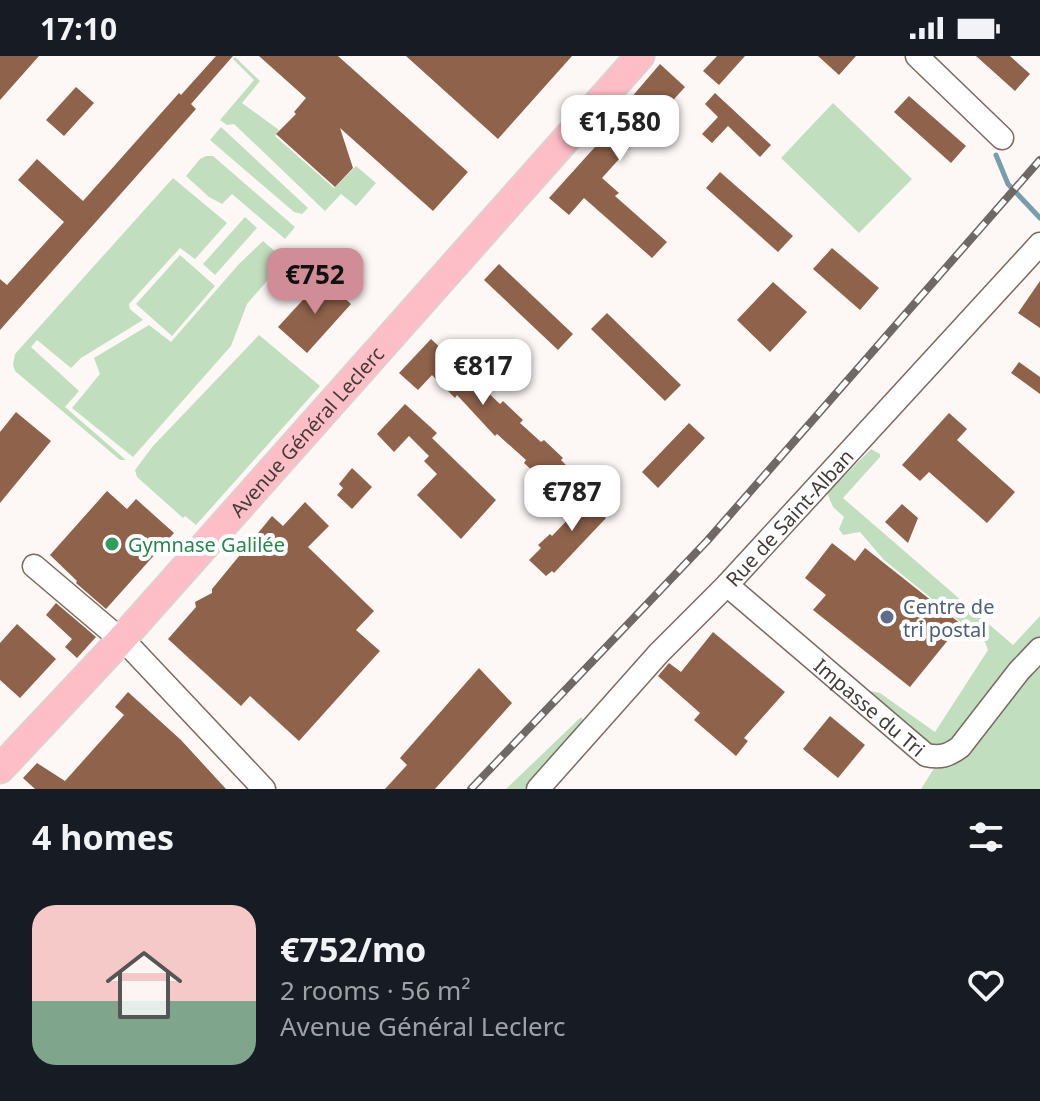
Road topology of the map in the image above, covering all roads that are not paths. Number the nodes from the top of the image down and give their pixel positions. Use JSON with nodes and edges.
{"nodes":[{"id":1,"x":640,"y":56,"type":"edge"},
{"id":2,"x":917,"y":56,"type":"edge"},
{"id":3,"x":1002,"y":138,"type":"dead end"},
{"id":4,"x":1040,"y":244,"type":"edge"},
{"id":5,"x":34,"y":566,"type":"dead end"},
{"id":6,"x":727,"y":585,"type":"junction"},
{"id":7,"x":121,"y":640,"type":"junction"},
{"id":8,"x":1040,"y":649,"type":"edge"},
{"id":9,"x":0,"y":769,"type":"edge"},
{"id":10,"x":264,"y":789,"type":"edge"},
{"id":11,"x":538,"y":789,"type":"edge"}],
"edges":[{"from":1,"to":7,"type":"main road","name":"Avenue Général Leclerc"},
{"from":2,"to":3,"type":"street"},
{"from":4,"to":6,"type":"street","name":"Rue de Saint-Alban"},
{"from":5,"to":7,"type":"street"},
{"from":6,"to":8,"type":"street","name":"Impasse du Tri"},
{"from":6,"to":11,"type":"street","name":"Rue de Saint-Alban"},
{"from":7,"to":9,"type":"main road","name":"Avenue Général Leclerc"},
{"from":7,"to":10,"type":"street"}]}
